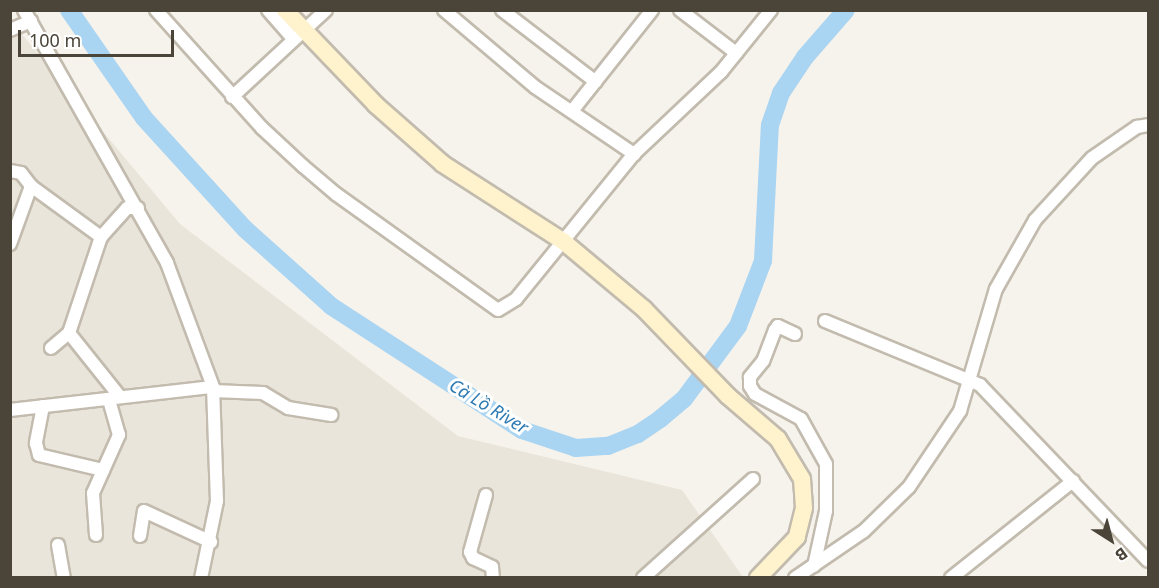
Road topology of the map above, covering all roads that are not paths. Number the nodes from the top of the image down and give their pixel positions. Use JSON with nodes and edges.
{"nodes":[{"id":1,"x":156,"y":10,"type":"edge"},
{"id":2,"x":268,"y":10,"type":"edge"},
{"id":3,"x":285,"y":10,"type":"edge"},
{"id":4,"x":326,"y":10,"type":"edge"},
{"id":5,"x":502,"y":10,"type":"edge"},
{"id":6,"x":652,"y":10,"type":"edge"},
{"id":7,"x":680,"y":10,"type":"edge"},
{"id":8,"x":771,"y":10,"type":"edge"},
{"id":9,"x":452,"y":12,"type":"edge"},
{"id":10,"x":27,"y":16,"type":"edge"},
{"id":11,"x":10,"y":30,"type":"edge"},
{"id":12,"x":297,"y":36,"type":"junction"},
{"id":13,"x":736,"y":53,"type":"junction"},
{"id":14,"x":596,"y":82,"type":"junction"},
{"id":15,"x":232,"y":97,"type":"junction"},
{"id":16,"x":572,"y":111,"type":"junction"},
{"id":17,"x":1149,"y":126,"type":"edge"},
{"id":18,"x":634,"y":154,"type":"junction"},
{"id":19,"x":10,"y":171,"type":"edge"},
{"id":20,"x":31,"y":186,"type":"junction"},
{"id":21,"x":138,"y":208,"type":"junction"},
{"id":22,"x":101,"y":237,"type":"junction"},
{"id":23,"x":564,"y":242,"type":"junction"},
{"id":24,"x":10,"y":244,"type":"edge"},
{"id":25,"x":825,"y":321,"type":"dead end"},
{"id":26,"x":69,"y":333,"type":"junction"},
{"id":27,"x":795,"y":334,"type":"dead end"},
{"id":28,"x":51,"y":348,"type":"dead end"},
{"id":29,"x":969,"y":382,"type":"junction"},
{"id":30,"x":213,"y":389,"type":"junction"},
{"id":31,"x":115,"y":398,"type":"junction"},
{"id":32,"x":43,"y":406,"type":"junction"},
{"id":33,"x":10,"y":410,"type":"edge"},
{"id":34,"x":331,"y":415,"type":"dead end"},
{"id":35,"x":103,"y":470,"type":"junction"},
{"id":36,"x":753,"y":479,"type":"dead end"},
{"id":37,"x":1074,"y":481,"type":"junction"},
{"id":38,"x":486,"y":495,"type":"dead end"},
{"id":39,"x":96,"y":536,"type":"dead end"},
{"id":40,"x":140,"y":536,"type":"dead end"},
{"id":41,"x":211,"y":542,"type":"junction"},
{"id":42,"x":58,"y":545,"type":"dead end"},
{"id":43,"x":1149,"y":561,"type":"edge"},
{"id":44,"x":805,"y":573,"type":"edge"},
{"id":45,"x":64,"y":578,"type":"edge"},
{"id":46,"x":201,"y":578,"type":"edge"},
{"id":47,"x":493,"y":578,"type":"edge"},
{"id":48,"x":643,"y":578,"type":"edge"},
{"id":49,"x":758,"y":578,"type":"edge"},
{"id":50,"x":951,"y":578,"type":"edge"}],
"edges":[{"from":1,"to":15,"type":"street"},
{"from":2,"to":12,"type":"street"},
{"from":3,"to":12,"type":"street"},
{"from":4,"to":12,"type":"street"},
{"from":5,"to":14,"type":"street"},
{"from":6,"to":14,"type":"street"},
{"from":7,"to":13,"type":"street"},
{"from":8,"to":13,"type":"street"},
{"from":9,"to":16,"type":"street"},
{"from":10,"to":11,"type":"street"},
{"from":10,"to":21,"type":"street"},
{"from":12,"to":15,"type":"street"},
{"from":12,"to":23,"type":"street"},
{"from":13,"to":18,"type":"street"},
{"from":14,"to":16,"type":"street"},
{"from":15,"to":23,"type":"street"},
{"from":16,"to":18,"type":"street"},
{"from":17,"to":29,"type":"street"},
{"from":18,"to":23,"type":"street"},
{"from":19,"to":20,"type":"street"},
{"from":20,"to":22,"type":"street"},
{"from":20,"to":24,"type":"street"},
{"from":21,"to":22,"type":"street"},
{"from":21,"to":30,"type":"street"},
{"from":22,"to":26,"type":"street"},
{"from":23,"to":49,"type":"street"},
{"from":25,"to":29,"type":"street"},
{"from":26,"to":28,"type":"street"},
{"from":26,"to":31,"type":"street"},
{"from":27,"to":44,"type":"street"},
{"from":29,"to":37,"type":"street"},
{"from":29,"to":44,"type":"street"},
{"from":30,"to":31,"type":"street"},
{"from":30,"to":34,"type":"street"},
{"from":30,"to":41,"type":"street"},
{"from":31,"to":32,"type":"street"},
{"from":31,"to":35,"type":"street"},
{"from":32,"to":33,"type":"street"},
{"from":32,"to":35,"type":"street"},
{"from":35,"to":39,"type":"street"},
{"from":36,"to":48,"type":"street"},
{"from":37,"to":43,"type":"street"},
{"from":37,"to":50,"type":"street"},
{"from":38,"to":47,"type":"street"},
{"from":40,"to":41,"type":"street"},
{"from":41,"to":46,"type":"street"},
{"from":42,"to":45,"type":"street"}]}
